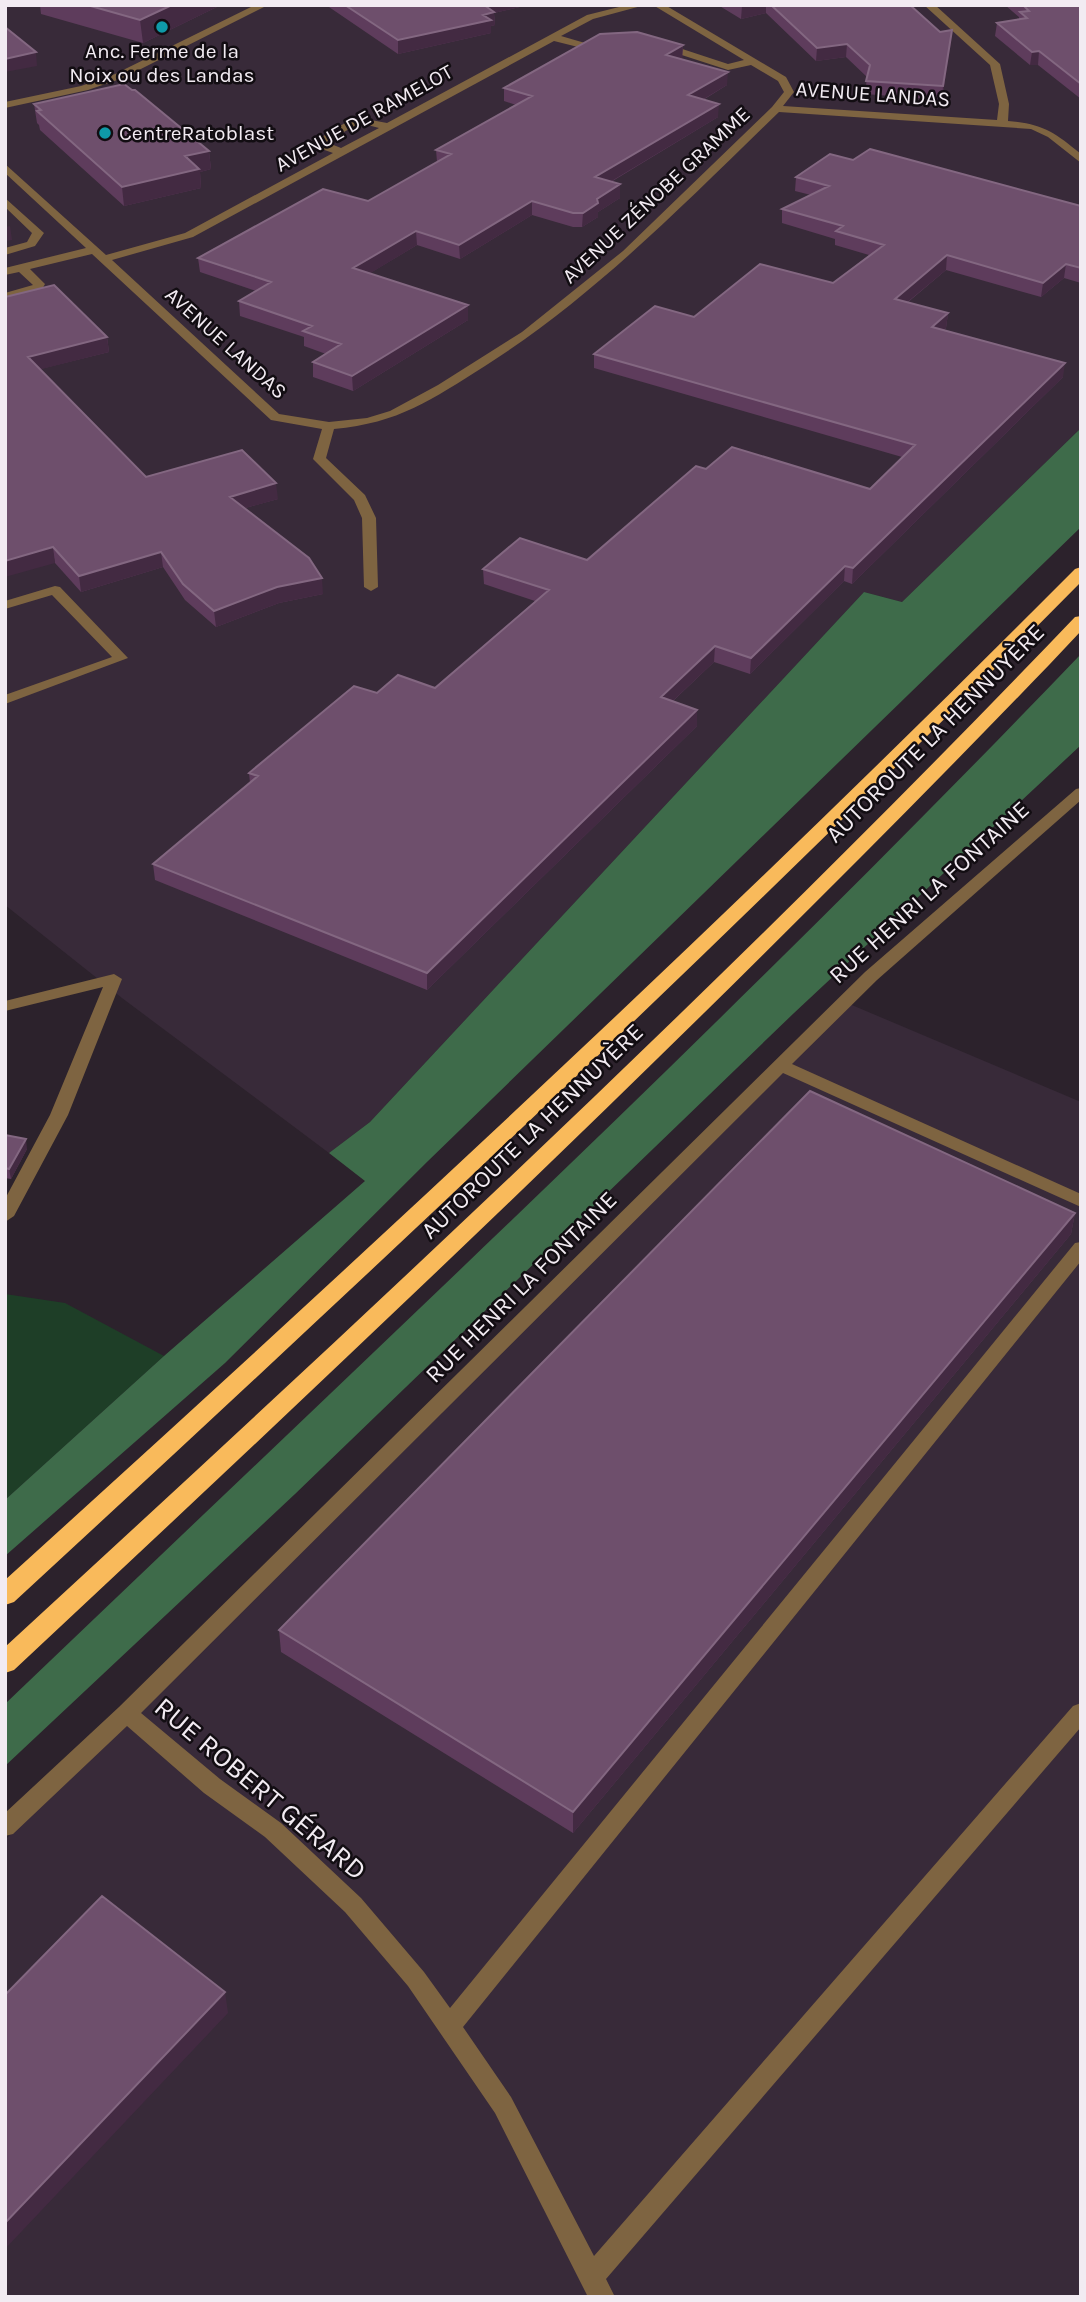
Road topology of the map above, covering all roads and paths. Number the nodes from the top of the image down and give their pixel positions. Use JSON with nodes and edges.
{"nodes":[{"id":1,"x":263,"y":5,"type":"edge"},
{"id":2,"x":640,"y":5,"type":"edge"},
{"id":3,"x":658,"y":5,"type":"edge"},
{"id":4,"x":929,"y":5,"type":"edge"},
{"id":5,"x":552,"y":37,"type":"junction"},
{"id":6,"x":609,"y":38,"type":"edge"},
{"id":7,"x":647,"y":41,"type":"edge"},
{"id":8,"x":753,"y":61,"type":"junction"},
{"id":9,"x":5,"y":104,"type":"edge"},
{"id":10,"x":776,"y":109,"type":"junction"},
{"id":11,"x":1002,"y":124,"type":"junction"},
{"id":12,"x":389,"y":127,"type":"junction"},
{"id":13,"x":342,"y":152,"type":"junction"},
{"id":14,"x":1081,"y":160,"type":"edge"},
{"id":15,"x":5,"y":167,"type":"edge"},
{"id":16,"x":5,"y":201,"type":"edge"},
{"id":17,"x":93,"y":250,"type":"junction"},
{"id":18,"x":5,"y":252,"type":"edge"},
{"id":19,"x":103,"y":259,"type":"junction"},
{"id":20,"x":22,"y":268,"type":"junction"},
{"id":21,"x":5,"y":272,"type":"edge"},
{"id":22,"x":5,"y":297,"type":"edge"},
{"id":23,"x":329,"y":426,"type":"junction"},
{"id":24,"x":1081,"y":572,"type":"edge"},
{"id":25,"x":372,"y":587,"type":"dead end"},
{"id":26,"x":5,"y":605,"type":"edge"},
{"id":27,"x":1081,"y":621,"type":"edge"},
{"id":28,"x":5,"y":700,"type":"edge"},
{"id":29,"x":1081,"y":792,"type":"edge"},
{"id":30,"x":5,"y":1006,"type":"edge"},
{"id":31,"x":781,"y":1066,"type":"junction"},
{"id":32,"x":1081,"y":1201,"type":"edge"},
{"id":33,"x":5,"y":1216,"type":"edge"},
{"id":34,"x":1081,"y":1248,"type":"edge"},
{"id":35,"x":5,"y":1595,"type":"edge"},
{"id":36,"x":5,"y":1663,"type":"edge"},
{"id":37,"x":1081,"y":1712,"type":"edge"},
{"id":38,"x":127,"y":1713,"type":"junction"},
{"id":39,"x":5,"y":1827,"type":"edge"},
{"id":40,"x":449,"y":2027,"type":"junction"},
{"id":41,"x":597,"y":2287,"type":"edge"}],
"edges":[{"from":1,"to":9,"type":"street"},
{"from":2,"to":5,"type":"street","name":"AVENUE DE RAMELOT"},
{"from":3,"to":8,"type":"street","name":"AVENUE ZÉNOBE GRAMME"},
{"from":4,"to":11,"type":"street"},
{"from":5,"to":6,"type":"street"},
{"from":5,"to":12,"type":"street","name":"AVENUE DE RAMELOT"},
{"from":7,"to":8,"type":"street"},
{"from":8,"to":10,"type":"street","name":"AVENUE ZÉNOBE GRAMME"},
{"from":10,"to":11,"type":"street","name":"AVENUE LANDAS"},
{"from":10,"to":23,"type":"street","name":"AVENUE ZÉNOBE GRAMME"},
{"from":11,"to":14,"type":"street","name":"AVENUE LANDAS"},
{"from":12,"to":13,"type":"street","name":"AVENUE DE RAMELOT"},
{"from":12,"to":13,"type":"street"},
{"from":13,"to":19,"type":"street","name":"AVENUE DE RAMELOT"},
{"from":15,"to":17,"type":"street","name":"AVENUE LANDAS"},
{"from":16,"to":18,"type":"street"},
{"from":17,"to":19,"type":"street","name":"AVENUE LANDAS"},
{"from":17,"to":20,"type":"street"},
{"from":19,"to":23,"type":"street","name":"AVENUE LANDAS"},
{"from":20,"to":21,"type":"street"},
{"from":20,"to":22,"type":"street"},
{"from":23,"to":25,"type":"street"},
{"from":24,"to":35,"type":"highway","name":"AUTOROUTE LA HENNUYÈRE"},
{"from":26,"to":28,"type":"street"},
{"from":27,"to":36,"type":"highway","name":"AUTOROUTE LA HENNUYÈRE"},
{"from":29,"to":31,"type":"street","name":"RUE HENRI LA FONTAINE"},
{"from":30,"to":33,"type":"street"},
{"from":31,"to":32,"type":"street"},
{"from":31,"to":38,"type":"street","name":"RUE HENRI LA FONTAINE"},
{"from":34,"to":40,"type":"street"},
{"from":37,"to":41,"type":"street"},
{"from":38,"to":39,"type":"street","name":"RUE HENRI LA FONTAINE"},
{"from":38,"to":40,"type":"street","name":"RUE ROBERT GÉRARD"},
{"from":40,"to":41,"type":"street","name":"RUE ROBERT GÉRARD"}]}
